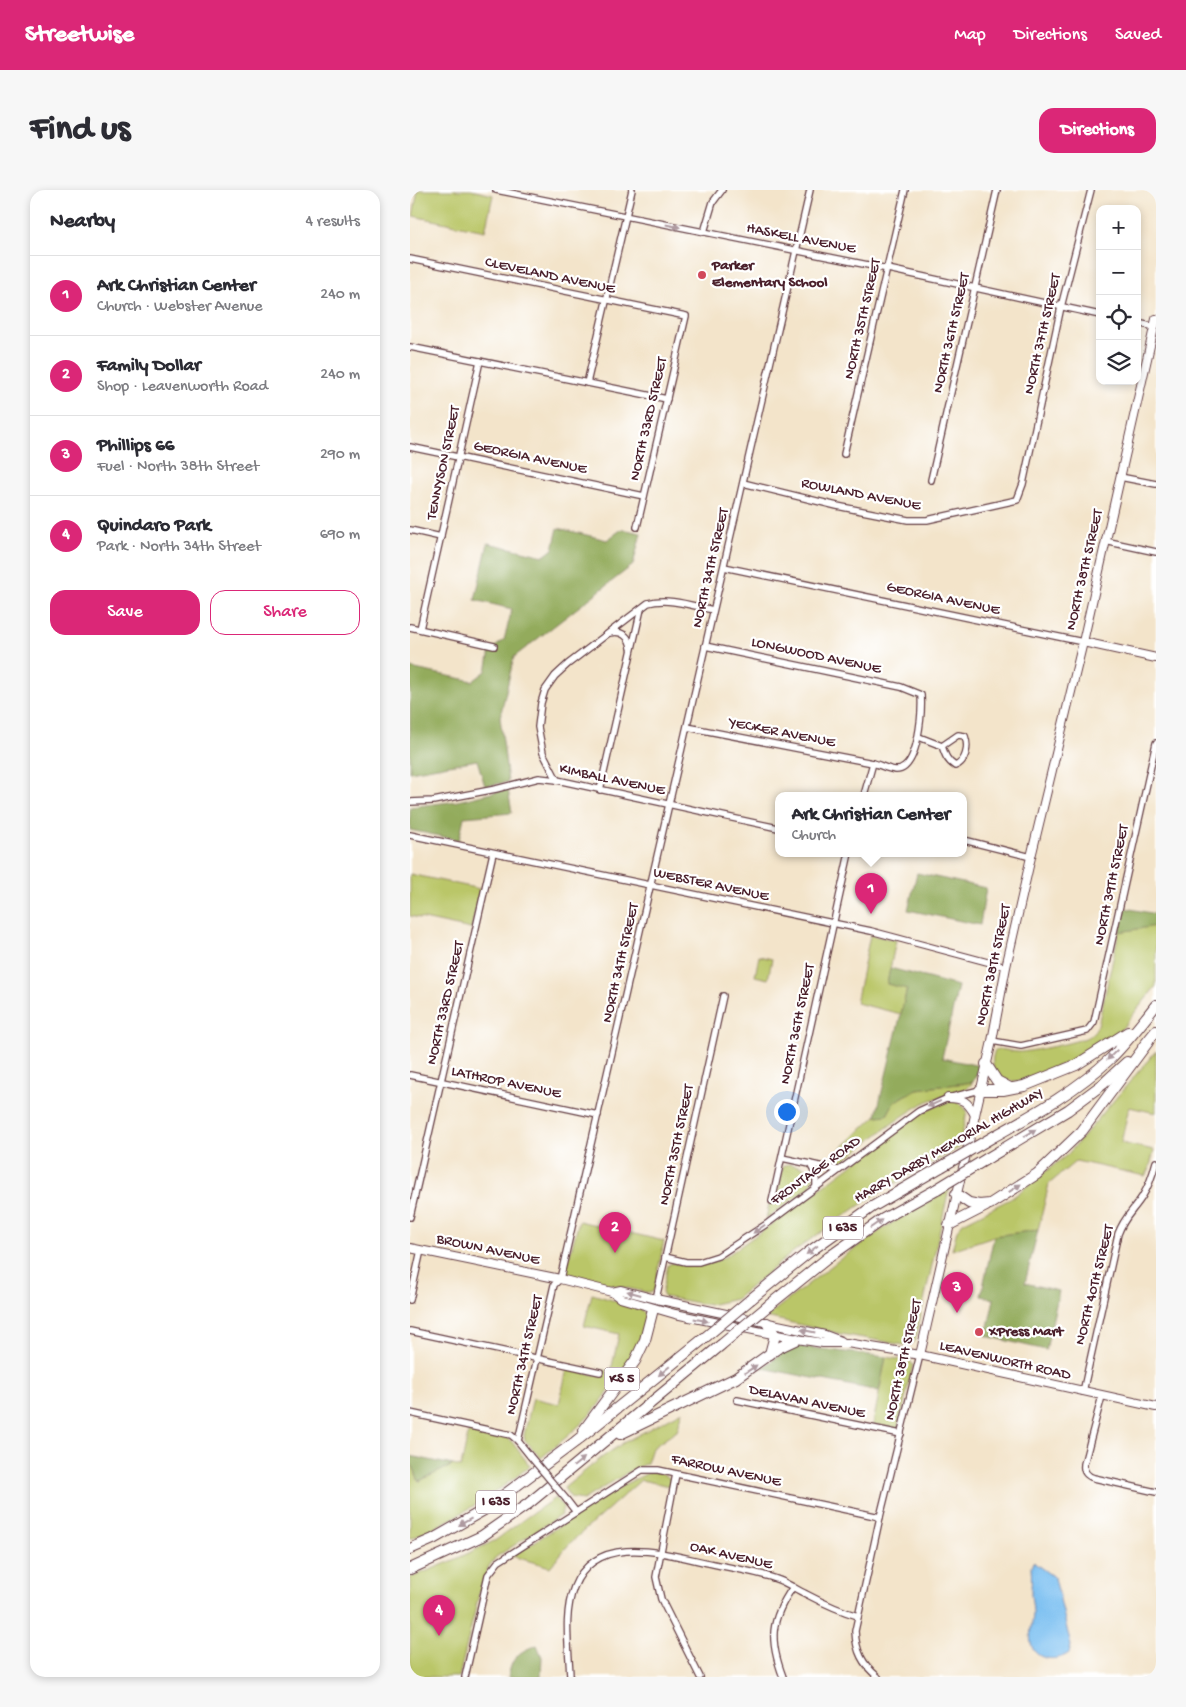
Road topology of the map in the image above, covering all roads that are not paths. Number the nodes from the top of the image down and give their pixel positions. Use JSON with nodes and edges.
{"nodes":[{"id":1,"x":496,"y":190,"type":"edge"},
{"id":2,"x":632,"y":190,"type":"edge"},
{"id":3,"x":722,"y":190,"type":"edge"},
{"id":4,"x":810,"y":190,"type":"edge"},
{"id":5,"x":905,"y":190,"type":"edge"},
{"id":6,"x":997,"y":190,"type":"edge"},
{"id":7,"x":1091,"y":190,"type":"edge"},
{"id":8,"x":625,"y":216,"type":"junction"},
{"id":9,"x":704,"y":232,"type":"junction"},
{"id":10,"x":796,"y":251,"type":"junction"},
{"id":11,"x":410,"y":259,"type":"edge"},
{"id":12,"x":888,"y":269,"type":"junction"},
{"id":13,"x":975,"y":288,"type":"junction"},
{"id":14,"x":606,"y":300,"type":"junction"},
{"id":15,"x":1061,"y":307,"type":"junction"},
{"id":16,"x":1096,"y":314,"type":"edge"},
{"id":17,"x":686,"y":316,"type":"joint"},
{"id":18,"x":1141,"y":323,"type":"edge"},
{"id":19,"x":1155,"y":324,"type":"edge"},
{"id":20,"x":410,"y":347,"type":"edge"},
{"id":21,"x":480,"y":361,"type":"junction"},
{"id":22,"x":587,"y":383,"type":"junction"},
{"id":23,"x":666,"y":399,"type":"junction"},
{"id":24,"x":410,"y":447,"type":"edge"},
{"id":25,"x":844,"y":454,"type":"dead end"},
{"id":26,"x":458,"y":457,"type":"junction"},
{"id":27,"x":1120,"y":477,"type":"junction"},
{"id":28,"x":931,"y":480,"type":"dead end"},
{"id":29,"x":743,"y":483,"type":"junction"},
{"id":30,"x":1023,"y":484,"type":"joint"},
{"id":31,"x":1156,"y":484,"type":"edge"},
{"id":32,"x":644,"y":496,"type":"junction"},
{"id":33,"x":637,"y":527,"type":"dead end"},
{"id":34,"x":410,"y":530,"type":"edge"},
{"id":35,"x":441,"y":537,"type":"junction"},
{"id":36,"x":1105,"y":541,"type":"junction"},
{"id":37,"x":1156,"y":552,"type":"edge"},
{"id":38,"x":724,"y":567,"type":"junction"},
{"id":39,"x":641,"y":609,"type":"junction"},
{"id":40,"x":713,"y":610,"type":"junction"},
{"id":41,"x":410,"y":627,"type":"edge"},
{"id":42,"x":420,"y":629,"type":"junction"},
{"id":43,"x":608,"y":634,"type":"junction"},
{"id":44,"x":1083,"y":642,"type":"junction"},
{"id":45,"x":494,"y":646,"type":"dead end"},
{"id":46,"x":705,"y":646,"type":"junction"},
{"id":47,"x":631,"y":650,"type":"junction"},
{"id":48,"x":1156,"y":658,"type":"edge"},
{"id":49,"x":687,"y":727,"type":"junction"},
{"id":50,"x":919,"y":737,"type":"junction"},
{"id":51,"x":1156,"y":743,"type":"edge"},
{"id":52,"x":942,"y":746,"type":"junction"},
{"id":53,"x":873,"y":763,"type":"junction"},
{"id":54,"x":557,"y":780,"type":"junction"},
{"id":55,"x":600,"y":790,"type":"junction"},
{"id":56,"x":865,"y":792,"type":"edge"},
{"id":57,"x":410,"y":802,"type":"edge"},
{"id":58,"x":669,"y":805,"type":"junction"},
{"id":59,"x":775,"y":827,"type":"edge"},
{"id":60,"x":410,"y":835,"type":"edge"},
{"id":61,"x":967,"y":841,"type":"edge"},
{"id":62,"x":493,"y":853,"type":"junction"},
{"id":63,"x":848,"y":857,"type":"edge"},
{"id":64,"x":1031,"y":857,"type":"junction"},
{"id":65,"x":652,"y":885,"type":"junction"},
{"id":66,"x":833,"y":923,"type":"junction"},
{"id":67,"x":1006,"y":967,"type":"junction"},
{"id":68,"x":723,"y":996,"type":"dead end"},
{"id":69,"x":1156,"y":1005,"type":"edge"},
{"id":70,"x":1145,"y":1019,"type":"junction"},
{"id":71,"x":1156,"y":1032,"type":"edge"},
{"id":72,"x":992,"y":1041,"type":"junction"},
{"id":73,"x":1148,"y":1042,"type":"junction"},
{"id":74,"x":986,"y":1064,"type":"junction"},
{"id":75,"x":410,"y":1075,"type":"edge"},
{"id":76,"x":442,"y":1081,"type":"junction"},
{"id":77,"x":1010,"y":1088,"type":"junction"},
{"id":78,"x":980,"y":1090,"type":"junction"},
{"id":79,"x":948,"y":1098,"type":"junction"},
{"id":80,"x":598,"y":1115,"type":"junction"},
{"id":81,"x":975,"y":1115,"type":"junction"},
{"id":82,"x":782,"y":1158,"type":"junction"},
{"id":83,"x":1156,"y":1162,"type":"edge"},
{"id":84,"x":810,"y":1164,"type":"junction"},
{"id":85,"x":838,"y":1170,"type":"junction"},
{"id":86,"x":816,"y":1186,"type":"junction"},
{"id":87,"x":956,"y":1194,"type":"junction"},
{"id":88,"x":772,"y":1200,"type":"dead end"},
{"id":89,"x":990,"y":1204,"type":"junction"},
{"id":90,"x":410,"y":1217,"type":"edge"},
{"id":91,"x":949,"y":1225,"type":"junction"},
{"id":92,"x":410,"y":1248,"type":"edge"},
{"id":93,"x":421,"y":1250,"type":"junction"},
{"id":94,"x":665,"y":1257,"type":"junction"},
{"id":95,"x":560,"y":1279,"type":"junction"},
{"id":96,"x":410,"y":1300,"type":"edge"},
{"id":97,"x":655,"y":1304,"type":"junction"},
{"id":98,"x":767,"y":1322,"type":"junction"},
{"id":99,"x":410,"y":1330,"type":"edge"},
{"id":100,"x":775,"y":1335,"type":"junction"},
{"id":101,"x":797,"y":1339,"type":"junction"},
{"id":102,"x":847,"y":1344,"type":"junction"},
{"id":103,"x":770,"y":1354,"type":"junction"},
{"id":104,"x":920,"y":1355,"type":"junction"},
{"id":105,"x":537,"y":1358,"type":"junction"},
{"id":106,"x":600,"y":1372,"type":"dead end"},
{"id":107,"x":1082,"y":1392,"type":"junction"},
{"id":108,"x":1102,"y":1396,"type":"junction"},
{"id":109,"x":737,"y":1400,"type":"dead end"},
{"id":110,"x":1156,"y":1407,"type":"edge"},
{"id":111,"x":410,"y":1413,"type":"edge"},
{"id":112,"x":901,"y":1434,"type":"junction"},
{"id":113,"x":518,"y":1440,"type":"junction"},
{"id":114,"x":605,"y":1441,"type":"junction"},
{"id":115,"x":575,"y":1442,"type":"junction"},
{"id":116,"x":676,"y":1474,"type":"junction"},
{"id":117,"x":1156,"y":1492,"type":"edge"},
{"id":118,"x":576,"y":1512,"type":"junction"},
{"id":119,"x":880,"y":1517,"type":"junction"},
{"id":120,"x":410,"y":1549,"type":"edge"},
{"id":121,"x":660,"y":1553,"type":"junction"},
{"id":122,"x":410,"y":1569,"type":"edge"},
{"id":123,"x":793,"y":1587,"type":"junction"},
{"id":124,"x":858,"y":1616,"type":"junction"},
{"id":125,"x":464,"y":1677,"type":"edge"},
{"id":126,"x":570,"y":1677,"type":"edge"},
{"id":127,"x":700,"y":1677,"type":"edge"},
{"id":128,"x":783,"y":1677,"type":"edge"},
{"id":129,"x":878,"y":1677,"type":"edge"}],
"edges":[{"from":1,"to":8,"type":"street","name":"HASKELL AVENUE"},
{"from":2,"to":8,"type":"street"},
{"from":3,"to":9,"type":"street"},
{"from":4,"to":10,"type":"street","name":"NORTH 34TH STREET"},
{"from":5,"to":12,"type":"street","name":"NORTH 35TH STREET"},
{"from":6,"to":13,"type":"street","name":"NORTH 36TH STREET"},
{"from":7,"to":15,"type":"street","name":"NORTH 37TH STREET"},
{"from":8,"to":9,"type":"street","name":"HASKELL AVENUE","one_way":true},
{"from":8,"to":14,"type":"street"},
{"from":9,"to":10,"type":"street","name":"HASKELL AVENUE"},
{"from":10,"to":12,"type":"street","name":"HASKELL AVENUE"},
{"from":10,"to":29,"type":"street","name":"NORTH 34TH STREET"},
{"from":11,"to":14,"type":"street","name":"CLEVELAND AVENUE"},
{"from":12,"to":13,"type":"street","name":"HASKELL AVENUE"},
{"from":12,"to":25,"type":"street","name":"NORTH 35TH STREET"},
{"from":13,"to":15,"type":"street","name":"HASKELL AVENUE"},
{"from":13,"to":28,"type":"street","name":"NORTH 36TH STREET"},
{"from":14,"to":17,"type":"street","name":"CLEVELAND AVENUE"},
{"from":14,"to":22,"type":"street"},
{"from":15,"to":16,"type":"street","name":"HASKELL AVENUE"},
{"from":15,"to":30,"type":"street","name":"NORTH 37TH STREET"},
{"from":17,"to":23,"type":"street","name":"NORTH 33RD STREET"},
{"from":18,"to":19,"type":"street"},
{"from":19,"to":27,"type":"street","name":"NORTH 38TH STREET"},
{"from":20,"to":21,"type":"street"},
{"from":21,"to":22,"type":"street"},
{"from":21,"to":26,"type":"street","name":"TENNYSON STREET"},
{"from":22,"to":23,"type":"street"},
{"from":23,"to":32,"type":"street","name":"NORTH 33RD STREET"},
{"from":24,"to":26,"type":"street","name":"GEORGIA AVENUE"},
{"from":26,"to":32,"type":"street","name":"GEORGIA AVENUE"},
{"from":26,"to":35,"type":"street","name":"TENNYSON STREET"},
{"from":27,"to":31,"type":"street"},
{"from":27,"to":36,"type":"street","name":"NORTH 38TH STREET"},
{"from":29,"to":30,"type":"street","name":"ROWLAND AVENUE"},
{"from":29,"to":38,"type":"street","name":"NORTH 34TH STREET"},
{"from":32,"to":33,"type":"street","name":"NORTH 33RD STREET"},
{"from":34,"to":35,"type":"street"},
{"from":35,"to":42,"type":"street","name":"TENNYSON STREET"},
{"from":36,"to":37,"type":"street"},
{"from":36,"to":44,"type":"street","name":"NORTH 38TH STREET"},
{"from":38,"to":40,"type":"street","name":"NORTH 34TH STREET"},
{"from":38,"to":44,"type":"street","name":"GEORGIA AVENUE"},
{"from":39,"to":40,"type":"street"},
{"from":39,"to":43,"type":"street"},
{"from":39,"to":47,"type":"street"},
{"from":40,"to":46,"type":"street","name":"NORTH 34TH STREET"},
{"from":41,"to":42,"type":"street"},
{"from":42,"to":45,"type":"street"},
{"from":43,"to":47,"type":"street"},
{"from":43,"to":54,"type":"street"},
{"from":44,"to":48,"type":"street","name":"GEORGIA AVENUE"},
{"from":44,"to":64,"type":"street","name":"NORTH 38TH STREET"},
{"from":46,"to":49,"type":"street","name":"NORTH 34TH STREET"},
{"from":46,"to":50,"type":"street","name":"LONGWOOD AVENUE"},
{"from":47,"to":55,"type":"street"},
{"from":49,"to":53,"type":"street","name":"YECKER AVENUE"},
{"from":49,"to":58,"type":"street","name":"NORTH 34TH STREET"},
{"from":50,"to":52,"type":"street"},
{"from":50,"to":53,"type":"street"},
{"from":51,"to":72,"type":"street","name":"NORTH 39TH STREET"},
{"from":52,"to":52,"type":"street"},
{"from":53,"to":56,"type":"street"},
{"from":54,"to":55,"type":"street","name":"KIMBALL AVENUE"},
{"from":54,"to":57,"type":"street","name":"KIMBALL AVENUE"},
{"from":55,"to":58,"type":"street","name":"KIMBALL AVENUE"},
{"from":58,"to":59,"type":"street","name":"KIMBALL AVENUE"},
{"from":58,"to":65,"type":"street","name":"NORTH 34TH STREET"},
{"from":60,"to":62,"type":"street","name":"WEBSTER AVENUE"},
{"from":61,"to":64,"type":"street"},
{"from":62,"to":65,"type":"street","name":"WEBSTER AVENUE"},
{"from":62,"to":76,"type":"street","name":"NORTH 33RD STREET"},
{"from":63,"to":66,"type":"street","name":"NORTH 36TH STREET"},
{"from":64,"to":67,"type":"street","name":"NORTH 38TH STREET"},
{"from":65,"to":66,"type":"street","name":"WEBSTER AVENUE"},
{"from":65,"to":80,"type":"street","name":"NORTH 34TH STREET"},
{"from":66,"to":67,"type":"street","name":"WEBSTER AVENUE"},
{"from":66,"to":82,"type":"street","name":"NORTH 36TH STREET"},
{"from":67,"to":72,"type":"street","name":"NORTH 38TH STREET"},
{"from":68,"to":94,"type":"street","name":"NORTH 35TH STREET"},
{"from":69,"to":70,"type":"highway","name":"HARRY DARBY MEMORIAL HIGHWAY","number":"I 635"},
{"from":70,"to":77,"type":"highway"},
{"from":70,"to":115,"type":"highway","name":"HARRY DARBY MEMORIAL HIGHWAY","number":"I 635","one_way":true,"bridge":true},
{"from":71,"to":73,"type":"highway","name":"HARRY DARBY MEMORIAL HIGHWAY","number":"I 635"},
{"from":72,"to":74,"type":"street","name":"NORTH 38TH STREET"},
{"from":89,"to":73,"type":"highway","one_way":true},
{"from":114,"to":73,"type":"highway","name":"HARRY DARBY MEMORIAL HIGHWAY","number":"I 635","one_way":true,"bridge":true},
{"from":74,"to":77,"type":"highway"},
{"from":74,"to":78,"type":"street","name":"NORTH 38TH STREET"},
{"from":75,"to":76,"type":"street","name":"LATHROP AVENUE"},
{"from":76,"to":80,"type":"street","name":"LATHROP AVENUE"},
{"from":76,"to":90,"type":"street","name":"NORTH 33RD STREET"},
{"from":77,"to":78,"type":"highway"},
{"from":78,"to":79,"type":"street","name":"FRONTAGE ROAD"},
{"from":78,"to":81,"type":"street","name":"NORTH 38TH STREET"},
{"from":79,"to":81,"type":"street"},
{"from":79,"to":85,"type":"street","name":"FRONTAGE ROAD","one_way":true},
{"from":80,"to":95,"type":"street","name":"NORTH 34TH STREET"},
{"from":81,"to":87,"type":"street","name":"NORTH 38TH STREET"},
{"from":82,"to":84,"type":"street"},
{"from":82,"to":88,"type":"street","name":"NORTH 36TH STREET"},
{"from":83,"to":107,"type":"street","name":"NORTH 40TH STREET"},
{"from":84,"to":85,"type":"street"},
{"from":84,"to":86,"type":"street"},
{"from":85,"to":86,"type":"street","name":"FRONTAGE ROAD"},
{"from":86,"to":94,"type":"street","name":"FRONTAGE ROAD","one_way":true},
{"from":87,"to":89,"type":"highway"},
{"from":87,"to":91,"type":"street","name":"NORTH 38TH STREET"},
{"from":89,"to":91,"type":"highway"},
{"from":91,"to":104,"type":"street","name":"NORTH 38TH STREET"},
{"from":92,"to":93,"type":"street","name":"BROWN AVENUE"},
{"from":93,"to":95,"type":"street","name":"BROWN AVENUE"},
{"from":93,"to":96,"type":"street"},
{"from":94,"to":97,"type":"street","name":"NORTH 35TH STREET"},
{"from":95,"to":97,"type":"street","name":"LEAVENWORTH ROAD"},
{"from":95,"to":105,"type":"street","name":"NORTH 34TH STREET"},
{"from":97,"to":98,"type":"street","name":"LEAVENWORTH ROAD"},
{"from":97,"to":100,"type":"street","name":"LEAVENWORTH ROAD","one_way":true},
{"from":97,"to":115,"type":"highway","number":"KS 5"},
{"from":98,"to":100,"type":"highway"},
{"from":102,"to":98,"type":"street","name":"LEAVENWORTH ROAD","one_way":true},
{"from":99,"to":105,"type":"street"},
{"from":100,"to":101,"type":"street","name":"LEAVENWORTH ROAD"},
{"from":100,"to":103,"type":"highway"},
{"from":101,"to":102,"type":"street","name":"LEAVENWORTH ROAD"},
{"from":101,"to":103,"type":"highway"},
{"from":102,"to":104,"type":"street","name":"LEAVENWORTH ROAD"},
{"from":114,"to":103,"type":"highway","one_way":true},
{"from":104,"to":107,"type":"street","name":"LEAVENWORTH ROAD"},
{"from":104,"to":112,"type":"street","name":"NORTH 38TH STREET"},
{"from":105,"to":106,"type":"street"},
{"from":105,"to":113,"type":"street","name":"NORTH 34TH STREET"},
{"from":107,"to":108,"type":"street","name":"LEAVENWORTH ROAD"},
{"from":108,"to":110,"type":"street","name":"LEAVENWORTH ROAD"},
{"from":108,"to":117,"type":"street"},
{"from":109,"to":112,"type":"street","name":"DELAVAN AVENUE"},
{"from":111,"to":113,"type":"street"},
{"from":112,"to":119,"type":"street","name":"NORTH 38TH STREET"},
{"from":113,"to":118,"type":"street","bridge":true},
{"from":122,"to":114,"type":"highway","name":"HARRY DARBY MEMORIAL HIGHWAY","number":"I 635","one_way":true},
{"from":115,"to":120,"type":"highway","name":"HARRY DARBY MEMORIAL HIGHWAY","number":"I 635","one_way":true},
{"from":116,"to":118,"type":"street","name":"FARROW AVENUE"},
{"from":116,"to":119,"type":"street","name":"FARROW AVENUE"},
{"from":116,"to":121,"type":"street"},
{"from":118,"to":125,"type":"street"},
{"from":119,"to":124,"type":"street","name":"NORTH 38TH STREET"},
{"from":121,"to":123,"type":"street","name":"OAK AVENUE"},
{"from":121,"to":126,"type":"street","name":"OAK AVENUE"},
{"from":121,"to":127,"type":"street"},
{"from":123,"to":124,"type":"street","name":"OAK AVENUE"},
{"from":123,"to":128,"type":"street"},
{"from":124,"to":129,"type":"street","name":"NORTH 38TH STREET"}]}
